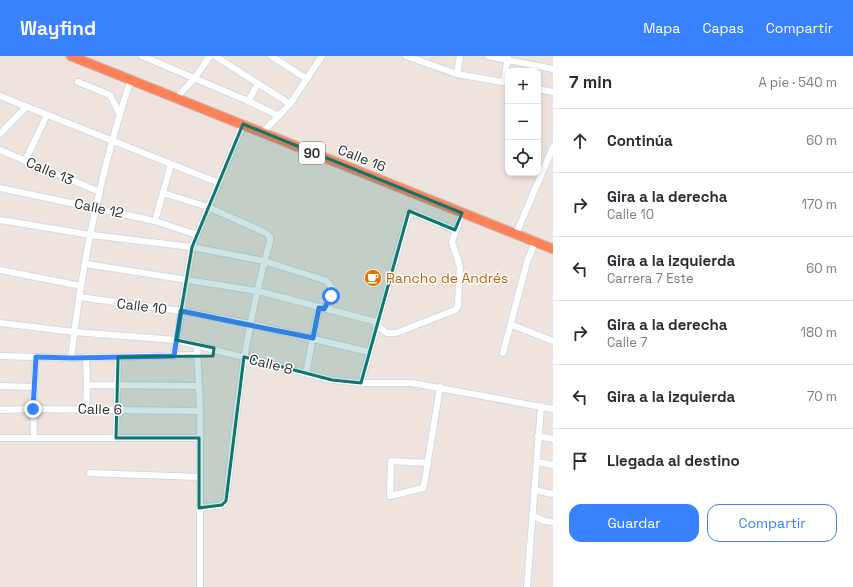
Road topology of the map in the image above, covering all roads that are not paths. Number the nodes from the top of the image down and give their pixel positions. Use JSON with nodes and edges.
{"nodes":[{"id":1,"x":71,"y":56,"type":"edge"},
{"id":2,"x":142,"y":56,"type":"edge"},
{"id":3,"x":210,"y":56,"type":"edge"},
{"id":4,"x":215,"y":56,"type":"edge"},
{"id":5,"x":271,"y":56,"type":"edge"},
{"id":6,"x":322,"y":56,"type":"edge"},
{"id":7,"x":406,"y":56,"type":"edge"},
{"id":8,"x":460,"y":56,"type":"edge"},
{"id":9,"x":488,"y":56,"type":"edge"},
{"id":10,"x":83,"y":58,"type":"edge"},
{"id":11,"x":508,"y":58,"type":"edge"},
{"id":12,"x":507,"y":68,"type":"edge"},
{"id":13,"x":553,"y":69,"type":"edge"},
{"id":14,"x":457,"y":74,"type":"junction"},
{"id":15,"x":131,"y":79,"type":"junction"},
{"id":16,"x":194,"y":79,"type":"junction"},
{"id":17,"x":307,"y":80,"type":"junction"},
{"id":18,"x":78,"y":82,"type":"dead end"},
{"id":19,"x":505,"y":83,"type":"edge"},
{"id":20,"x":258,"y":84,"type":"junction"},
{"id":21,"x":541,"y":90,"type":"edge"},
{"id":22,"x":553,"y":92,"type":"edge"},
{"id":23,"x":0,"y":96,"type":"edge"},
{"id":24,"x":177,"y":97,"type":"junction"},
{"id":25,"x":248,"y":100,"type":"junction"},
{"id":26,"x":290,"y":104,"type":"junction"},
{"id":27,"x":26,"y":107,"type":"junction"},
{"id":28,"x":47,"y":115,"type":"junction"},
{"id":29,"x":120,"y":115,"type":"junction"},
{"id":30,"x":279,"y":116,"type":"junction"},
{"id":31,"x":243,"y":124,"type":"junction"},
{"id":32,"x":263,"y":132,"type":"junction"},
{"id":33,"x":0,"y":134,"type":"edge"},
{"id":34,"x":112,"y":142,"type":"junction"},
{"id":35,"x":553,"y":146,"type":"edge"},
{"id":36,"x":0,"y":150,"type":"edge"},
{"id":37,"x":25,"y":161,"type":"junction"},
{"id":38,"x":171,"y":164,"type":"junction"},
{"id":39,"x":218,"y":183,"type":"junction"},
{"id":40,"x":0,"y":188,"type":"edge"},
{"id":41,"x":100,"y":192,"type":"junction"},
{"id":42,"x":163,"y":193,"type":"junction"},
{"id":43,"x":96,"y":207,"type":"junction"},
{"id":44,"x":208,"y":208,"type":"junction"},
{"id":45,"x":0,"y":220,"type":"edge"},
{"id":46,"x":155,"y":221,"type":"junction"},
{"id":47,"x":458,"y":223,"type":"junction"},
{"id":48,"x":516,"y":234,"type":"junction"},
{"id":49,"x":91,"y":235,"type":"junction"},
{"id":50,"x":197,"y":235,"type":"junction"},
{"id":51,"x":533,"y":246,"type":"junction"},
{"id":52,"x":192,"y":247,"type":"junction"},
{"id":53,"x":553,"y":249,"type":"edge"},
{"id":54,"x":264,"y":261,"type":"junction"},
{"id":55,"x":86,"y":264,"type":"junction"},
{"id":56,"x":0,"y":270,"type":"edge"},
{"id":57,"x":186,"y":280,"type":"junction"},
{"id":58,"x":81,"y":286,"type":"junction"},
{"id":59,"x":258,"y":291,"type":"junction"},
{"id":60,"x":79,"y":298,"type":"junction"},
{"id":61,"x":321,"y":309,"type":"junction"},
{"id":62,"x":181,"y":311,"type":"junction"},
{"id":63,"x":0,"y":323,"type":"edge"},
{"id":64,"x":250,"y":324,"type":"junction"},
{"id":65,"x":377,"y":324,"type":"junction"},
{"id":66,"x":512,"y":325,"type":"junction"},
{"id":67,"x":74,"y":332,"type":"junction"},
{"id":68,"x":313,"y":338,"type":"junction"},
{"id":69,"x":176,"y":340,"type":"junction"},
{"id":70,"x":553,"y":341,"type":"edge"},
{"id":71,"x":196,"y":344,"type":"junction"},
{"id":72,"x":369,"y":352,"type":"junction"},
{"id":73,"x":503,"y":354,"type":"dead end"},
{"id":74,"x":197,"y":355,"type":"junction"},
{"id":75,"x":0,"y":356,"type":"edge"},
{"id":76,"x":174,"y":356,"type":"junction"},
{"id":77,"x":36,"y":357,"type":"junction"},
{"id":78,"x":86,"y":357,"type":"junction"},
{"id":79,"x":118,"y":357,"type":"junction"},
{"id":80,"x":244,"y":357,"type":"junction"},
{"id":81,"x":72,"y":358,"type":"junction"},
{"id":82,"x":306,"y":373,"type":"junction"},
{"id":83,"x":361,"y":383,"type":"junction"},
{"id":84,"x":117,"y":384,"type":"junction"},
{"id":85,"x":87,"y":385,"type":"junction"},
{"id":86,"x":0,"y":386,"type":"edge"},
{"id":87,"x":198,"y":386,"type":"junction"},
{"id":88,"x":34,"y":387,"type":"junction"},
{"id":89,"x":440,"y":387,"type":"junction"},
{"id":90,"x":540,"y":406,"type":"junction"},
{"id":91,"x":33,"y":409,"type":"junction"},
{"id":92,"x":86,"y":409,"type":"junction"},
{"id":93,"x":553,"y":409,"type":"edge"},
{"id":94,"x":0,"y":410,"type":"edge"},
{"id":95,"x":117,"y":410,"type":"junction"},
{"id":96,"x":200,"y":411,"type":"junction"},
{"id":97,"x":538,"y":436,"type":"junction"},
{"id":98,"x":0,"y":438,"type":"edge"},
{"id":99,"x":34,"y":438,"type":"junction"},
{"id":100,"x":116,"y":438,"type":"junction"},
{"id":101,"x":199,"y":438,"type":"junction"},
{"id":102,"x":553,"y":439,"type":"edge"},
{"id":103,"x":537,"y":462,"type":"junction"},
{"id":104,"x":428,"y":463,"type":"junction"},
{"id":105,"x":553,"y":465,"type":"edge"},
{"id":106,"x":90,"y":473,"type":"dead end"},
{"id":107,"x":199,"y":477,"type":"junction"},
{"id":108,"x":534,"y":490,"type":"junction"},
{"id":109,"x":553,"y":494,"type":"edge"},
{"id":110,"x":199,"y":511,"type":"junction"},
{"id":111,"x":532,"y":515,"type":"junction"},
{"id":112,"x":553,"y":522,"type":"edge"},
{"id":113,"x":200,"y":587,"type":"edge"},
{"id":114,"x":527,"y":587,"type":"edge"}],
"edges":[{"from":1,"to":10,"type":"highway","name":"Calle 16","number":"90"},
{"from":2,"to":16,"type":"street"},
{"from":3,"to":16,"type":"street"},
{"from":4,"to":20,"type":"street"},
{"from":5,"to":17,"type":"street"},
{"from":6,"to":17,"type":"street"},
{"from":7,"to":14,"type":"street"},
{"from":8,"to":14,"type":"street"},
{"from":9,"to":11,"type":"street"},
{"from":10,"to":15,"type":"highway","name":"Calle 16","number":"90"},
{"from":11,"to":12,"type":"street"},
{"from":11,"to":13,"type":"street"},
{"from":14,"to":19,"type":"street"},
{"from":15,"to":24,"type":"highway","name":"Calle 16","number":"90"},
{"from":15,"to":29,"type":"street"},
{"from":16,"to":24,"type":"street"},
{"from":16,"to":25,"type":"street"},
{"from":17,"to":26,"type":"street"},
{"from":18,"to":29,"type":"street"},
{"from":20,"to":25,"type":"street"},
{"from":20,"to":26,"type":"street"},
{"from":21,"to":22,"type":"street"},
{"from":23,"to":27,"type":"street"},
{"from":24,"to":31,"type":"highway","name":"Calle 16","number":"90"},
{"from":25,"to":30,"type":"street"},
{"from":26,"to":30,"type":"street"},
{"from":27,"to":28,"type":"street"},
{"from":27,"to":33,"type":"street"},
{"from":28,"to":34,"type":"street"},
{"from":28,"to":37,"type":"street"},
{"from":29,"to":34,"type":"street"},
{"from":30,"to":32,"type":"street"},
{"from":31,"to":32,"type":"highway","name":"Calle 16","number":"90"},
{"from":31,"to":39,"type":"street"},
{"from":32,"to":47,"type":"highway","name":"Calle 16","number":"90"},
{"from":34,"to":38,"type":"street"},
{"from":34,"to":41,"type":"street"},
{"from":35,"to":48,"type":"street"},
{"from":36,"to":37,"type":"street","name":"Calle 13"},
{"from":37,"to":41,"type":"street","name":"Calle 13"},
{"from":38,"to":39,"type":"street"},
{"from":38,"to":42,"type":"street"},
{"from":39,"to":44,"type":"street"},
{"from":40,"to":43,"type":"street","name":"Calle 12"},
{"from":41,"to":43,"type":"street"},
{"from":42,"to":44,"type":"street"},
{"from":42,"to":46,"type":"street"},
{"from":43,"to":46,"type":"street","name":"Calle 12"},
{"from":43,"to":49,"type":"street"},
{"from":44,"to":50,"type":"street"},
{"from":44,"to":54,"type":"street"},
{"from":45,"to":49,"type":"street"},
{"from":46,"to":50,"type":"street","name":"Calle 12"},
{"from":47,"to":48,"type":"highway","name":"Calle 16","number":"90"},
{"from":47,"to":65,"type":"street"},
{"from":47,"to":65,"type":"street"},
{"from":48,"to":51,"type":"highway","name":"Calle 16","number":"90"},
{"from":49,"to":52,"type":"street"},
{"from":49,"to":55,"type":"street"},
{"from":50,"to":52,"type":"street"},
{"from":51,"to":53,"type":"highway","name":"Calle 16","number":"90"},
{"from":51,"to":66,"type":"street"},
{"from":52,"to":54,"type":"street"},
{"from":52,"to":57,"type":"street"},
{"from":54,"to":59,"type":"street"},
{"from":54,"to":61,"type":"street"},
{"from":55,"to":57,"type":"street"},
{"from":55,"to":58,"type":"street"},
{"from":56,"to":58,"type":"street"},
{"from":57,"to":59,"type":"street"},
{"from":57,"to":62,"type":"street"},
{"from":58,"to":60,"type":"street"},
{"from":59,"to":61,"type":"street"},
{"from":59,"to":64,"type":"street"},
{"from":60,"to":62,"type":"street","name":"Calle 10"},
{"from":60,"to":67,"type":"street"},
{"from":61,"to":65,"type":"street"},
{"from":61,"to":68,"type":"street"},
{"from":62,"to":64,"type":"street","name":"Calle 10"},
{"from":62,"to":69,"type":"street"},
{"from":63,"to":67,"type":"street","name":"Calle 8"},
{"from":64,"to":68,"type":"street","name":"Calle 10"},
{"from":64,"to":80,"type":"street"},
{"from":65,"to":72,"type":"street"},
{"from":66,"to":70,"type":"street"},
{"from":66,"to":73,"type":"street"},
{"from":67,"to":69,"type":"street","name":"Calle 8"},
{"from":67,"to":81,"type":"street"},
{"from":68,"to":72,"type":"street","name":"Calle 10"},
{"from":68,"to":82,"type":"street"},
{"from":69,"to":71,"type":"street","name":"Calle 8"},
{"from":69,"to":76,"type":"street"},
{"from":71,"to":74,"type":"street"},
{"from":71,"to":80,"type":"street","name":"Calle 8"},
{"from":72,"to":83,"type":"street"},
{"from":74,"to":76,"type":"street"},
{"from":74,"to":87,"type":"street"},
{"from":75,"to":77,"type":"street"},
{"from":76,"to":79,"type":"street"},
{"from":77,"to":81,"type":"street"},
{"from":77,"to":88,"type":"street"},
{"from":78,"to":79,"type":"street"},
{"from":78,"to":81,"type":"street"},
{"from":78,"to":85,"type":"street"},
{"from":79,"to":84,"type":"street"},
{"from":80,"to":82,"type":"street","name":"Calle 8"},
{"from":80,"to":110,"type":"street"},
{"from":82,"to":83,"type":"street","name":"Calle 8"},
{"from":83,"to":89,"type":"street","name":"Calle 8"},
{"from":84,"to":85,"type":"street"},
{"from":84,"to":87,"type":"street"},
{"from":84,"to":95,"type":"street"},
{"from":85,"to":92,"type":"street"},
{"from":86,"to":88,"type":"street"},
{"from":87,"to":96,"type":"street"},
{"from":88,"to":91,"type":"street"},
{"from":89,"to":90,"type":"street","name":"Calle 8"},
{"from":89,"to":104,"type":"street"},
{"from":90,"to":93,"type":"street","name":"Calle 8"},
{"from":90,"to":97,"type":"street"},
{"from":91,"to":92,"type":"street","name":"Calle 6"},
{"from":91,"to":94,"type":"street","name":"Calle 6"},
{"from":91,"to":99,"type":"street"},
{"from":92,"to":95,"type":"street","name":"Calle 6"},
{"from":95,"to":96,"type":"street","name":"Calle 6"},
{"from":95,"to":100,"type":"street"},
{"from":96,"to":101,"type":"street"},
{"from":97,"to":102,"type":"street"},
{"from":97,"to":103,"type":"street"},
{"from":98,"to":99,"type":"street"},
{"from":99,"to":100,"type":"street"},
{"from":100,"to":101,"type":"street"},
{"from":101,"to":107,"type":"street"},
{"from":103,"to":105,"type":"street"},
{"from":103,"to":108,"type":"street"},
{"from":104,"to":104,"type":"street"},
{"from":106,"to":107,"type":"street"},
{"from":107,"to":110,"type":"street"},
{"from":108,"to":109,"type":"street"},
{"from":108,"to":111,"type":"street"},
{"from":110,"to":113,"type":"street"},
{"from":111,"to":112,"type":"street"},
{"from":111,"to":114,"type":"street"}]}
